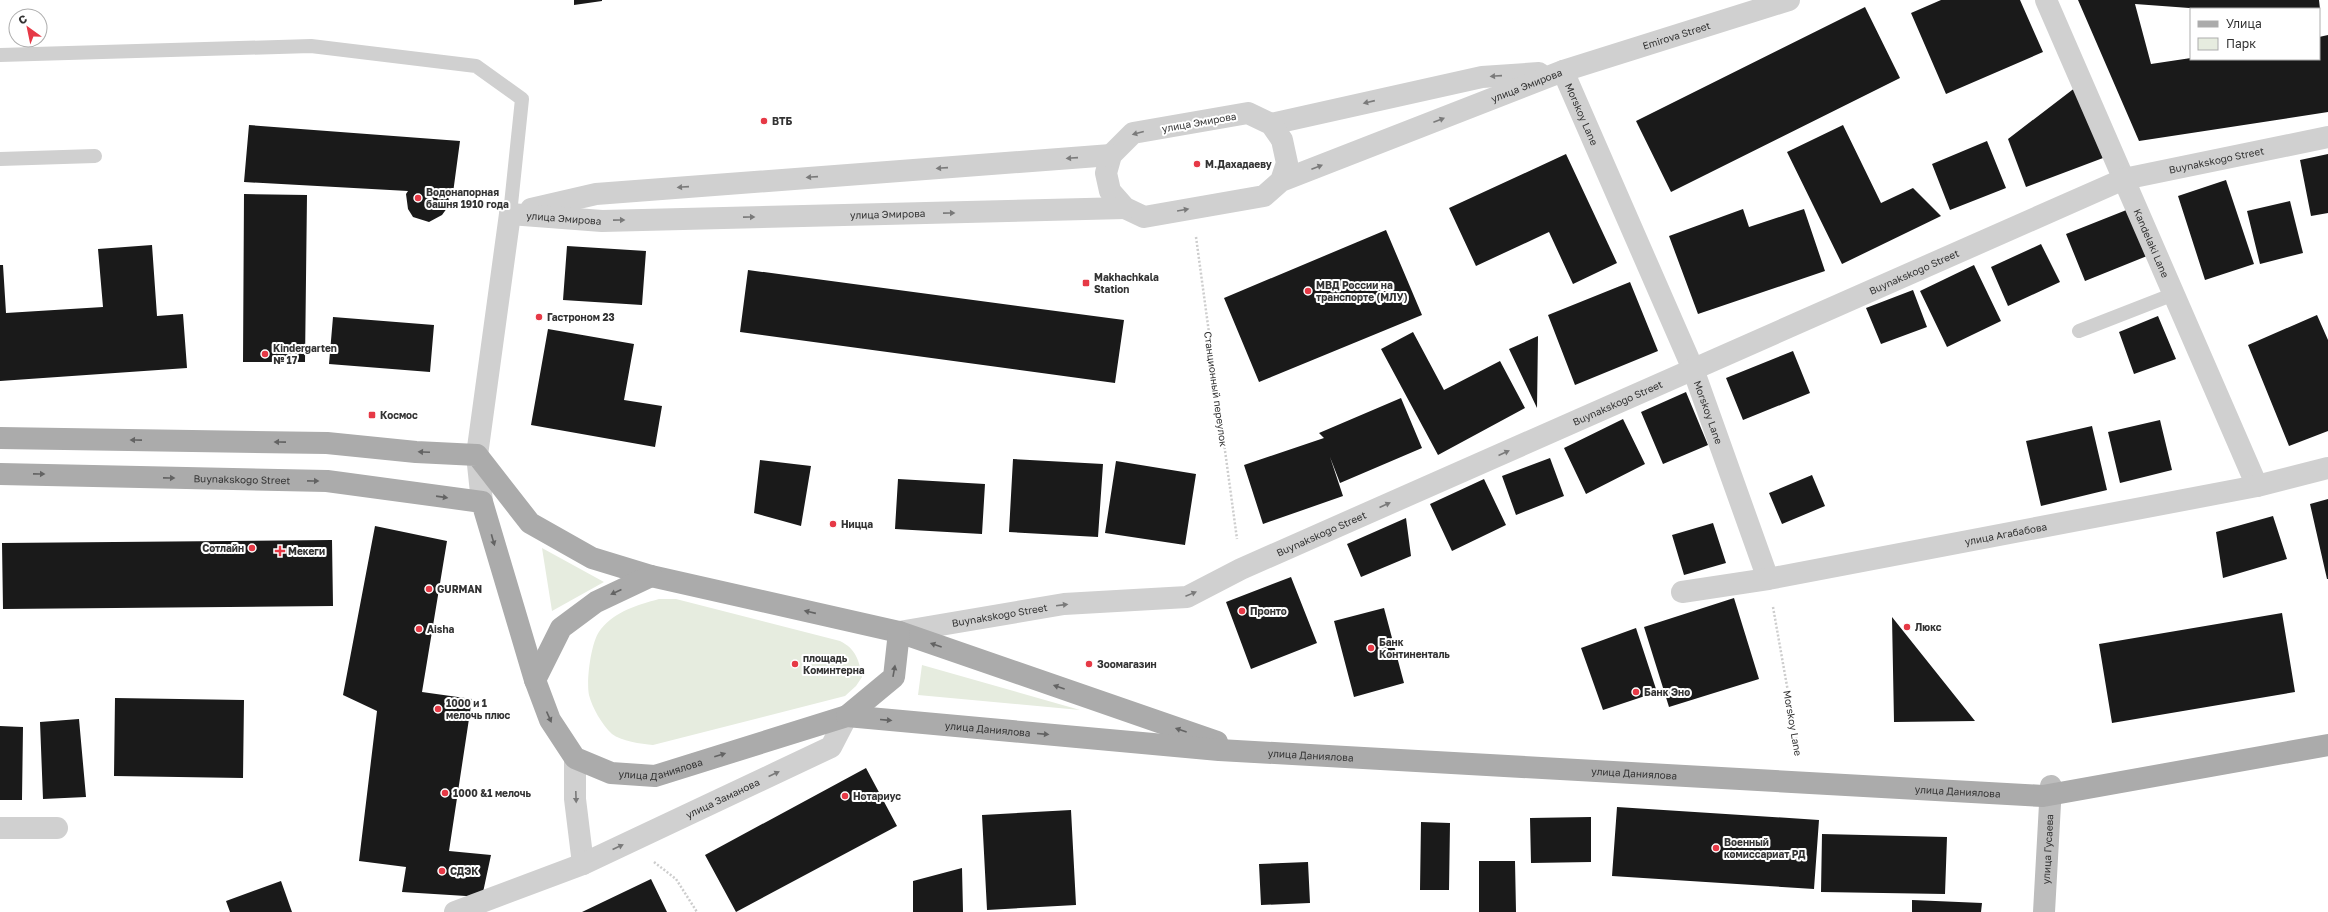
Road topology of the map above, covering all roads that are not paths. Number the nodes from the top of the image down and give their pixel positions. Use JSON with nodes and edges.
{"nodes":[{"id":1,"x":1789,"y":0,"type":"edge"},
{"id":2,"x":2046,"y":0,"type":"edge"},
{"id":3,"x":0,"y":55,"type":"edge"},
{"id":4,"x":1563,"y":71,"type":"junction"},
{"id":5,"x":1271,"y":124,"type":"junction"},
{"id":6,"x":2328,"y":136,"type":"edge"},
{"id":7,"x":1110,"y":155,"type":"junction"},
{"id":8,"x":95,"y":156,"type":"dead end"},
{"id":9,"x":0,"y":159,"type":"edge"},
{"id":10,"x":2124,"y":180,"type":"junction"},
{"id":11,"x":1281,"y":181,"type":"junction"},
{"id":12,"x":1125,"y":208,"type":"junction"},
{"id":13,"x":510,"y":214,"type":"junction"},
{"id":14,"x":2174,"y":294,"type":"junction"},
{"id":15,"x":2079,"y":331,"type":"dead end"},
{"id":16,"x":1693,"y":369,"type":"junction"},
{"id":17,"x":0,"y":438,"type":"edge"},
{"id":18,"x":477,"y":454,"type":"junction"},
{"id":19,"x":2328,"y":468,"type":"edge"},
{"id":20,"x":0,"y":474,"type":"edge"},
{"id":21,"x":2257,"y":486,"type":"junction"},
{"id":22,"x":482,"y":502,"type":"junction"},
{"id":23,"x":651,"y":576,"type":"junction"},
{"id":24,"x":1768,"y":579,"type":"junction"},
{"id":25,"x":1682,"y":592,"type":"dead end"},
{"id":26,"x":899,"y":632,"type":"junction"},
{"id":27,"x":535,"y":680,"type":"junction"},
{"id":28,"x":846,"y":716,"type":"junction"},
{"id":29,"x":2328,"y":737,"type":"edge"},
{"id":30,"x":2328,"y":745,"type":"edge"},
{"id":31,"x":575,"y":758,"type":"junction"},
{"id":32,"x":2047,"y":791,"type":"junction"},
{"id":33,"x":0,"y":828,"type":"edge"},
{"id":34,"x":57,"y":828,"type":"dead end"},
{"id":35,"x":583,"y":864,"type":"junction"},
{"id":36,"x":455,"y":912,"type":"edge"},
{"id":37,"x":2036,"y":912,"type":"edge"},
{"id":38,"x":2044,"y":912,"type":"edge"}],
"edges":[{"from":1,"to":4,"type":"street","name":"Emirova Street"},
{"from":2,"to":10,"type":"street","name":"Kandelaki Lane"},
{"from":3,"to":13,"type":"lane"},
{"from":4,"to":5,"type":"street","name":"улица Эмирова","one_way":true},
{"from":11,"to":4,"type":"street","name":"улица Эмирова","one_way":true},
{"from":4,"to":16,"type":"street","name":"Morskoy Lane"},
{"from":5,"to":7,"type":"street","name":"улица Эмирова","one_way":true},
{"from":5,"to":11,"type":"street"},
{"from":6,"to":10,"type":"street","name":"Buynakskogo Street"},
{"from":7,"to":12,"type":"street","name":"улица Эмирова"},
{"from":7,"to":13,"type":"street","name":"улица Эмирова","one_way":true},
{"from":8,"to":9,"type":"lane"},
{"from":10,"to":14,"type":"street","name":"Kandelaki Lane"},
{"from":10,"to":16,"type":"street","name":"Buynakskogo Street"},
{"from":12,"to":11,"type":"street","name":"улица Эмирова","one_way":true},
{"from":13,"to":12,"type":"street","name":"улица Эмирова","one_way":true},
{"from":13,"to":18,"type":"street"},
{"from":14,"to":15,"type":"lane"},
{"from":14,"to":21,"type":"street","name":"Kandelaki Lane"},
{"from":16,"to":24,"type":"street","name":"Morskoy Lane"},
{"from":26,"to":16,"type":"street","name":"Buynakskogo Street","one_way":true},
{"from":18,"to":17,"type":"main road","one_way":true},
{"from":18,"to":22,"type":"street"},
{"from":18,"to":23,"type":"main road","name":"улица Даниялова"},
{"from":19,"to":21,"type":"street","name":"улица Агабабова"},
{"from":20,"to":22,"type":"main road","name":"Buynakskogo Street","one_way":true},
{"from":21,"to":24,"type":"street","name":"улица Агабабова"},
{"from":22,"to":27,"type":"main road","one_way":true},
{"from":26,"to":23,"type":"main road","name":"улица Даниялова","one_way":true},
{"from":23,"to":27,"type":"main road","one_way":true},
{"from":24,"to":25,"type":"street","name":"улица Агабабова"},
{"from":28,"to":26,"type":"main road","one_way":true},
{"from":32,"to":26,"type":"main road","name":"улица Даниялова","one_way":true},
{"from":27,"to":31,"type":"main road","one_way":true},
{"from":31,"to":28,"type":"main road","name":"улица Даниялова","one_way":true},
{"from":28,"to":32,"type":"main road","name":"улица Даниялова","one_way":true},
{"from":35,"to":28,"type":"street","name":"улица Заманова","one_way":true},
{"from":29,"to":32,"type":"main road","name":"улица Даниялова"},
{"from":30,"to":32,"type":"main road","name":"улица Даниялова"},
{"from":31,"to":35,"type":"street","one_way":true},
{"from":32,"to":37,"type":"main road","name":"улица Гусаева"},
{"from":32,"to":38,"type":"main road","name":"улица Гусаева"},
{"from":33,"to":34,"type":"street"},
{"from":35,"to":36,"type":"street","name":"улица Заманова"}]}
